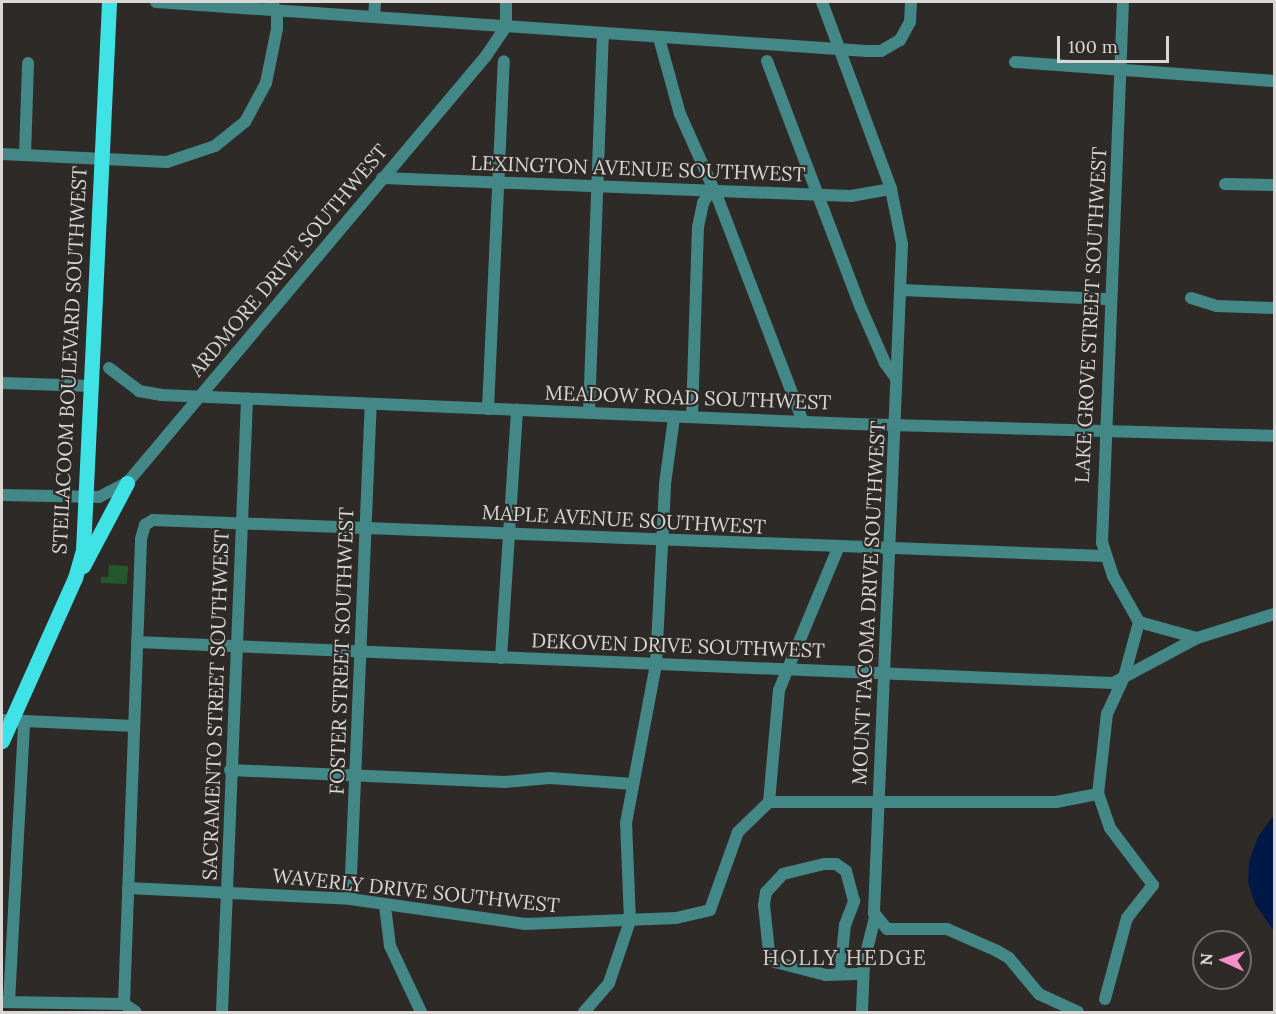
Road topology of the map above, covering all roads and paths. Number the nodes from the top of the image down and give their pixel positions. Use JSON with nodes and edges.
{"nodes":[{"id":1,"x":110,"y":2,"type":"edge"},
{"id":2,"x":156,"y":2,"type":"edge"},
{"id":3,"x":375,"y":2,"type":"edge"},
{"id":4,"x":506,"y":2,"type":"edge"},
{"id":5,"x":822,"y":2,"type":"edge"},
{"id":6,"x":911,"y":2,"type":"edge"},
{"id":7,"x":1123,"y":2,"type":"edge"},
{"id":8,"x":274,"y":6,"type":"edge"},
{"id":9,"x":374,"y":17,"type":"junction"},
{"id":10,"x":506,"y":26,"type":"junction"},
{"id":11,"x":829,"y":26,"type":"junction"},
{"id":12,"x":603,"y":33,"type":"junction"},
{"id":13,"x":659,"y":38,"type":"junction"},
{"id":14,"x":807,"y":48,"type":"junction"},
{"id":15,"x":839,"y":50,"type":"junction"},
{"id":16,"x":504,"y":60,"type":"dead end"},
{"id":17,"x":767,"y":61,"type":"dead end"},
{"id":18,"x":1016,"y":62,"type":"dead end"},
{"id":19,"x":28,"y":63,"type":"dead end"},
{"id":20,"x":1121,"y":70,"type":"junction"},
{"id":21,"x":1275,"y":81,"type":"edge"},
{"id":22,"x":2,"y":154,"type":"edge"},
{"id":23,"x":24,"y":156,"type":"junction"},
{"id":24,"x":102,"y":160,"type":"junction"},
{"id":25,"x":382,"y":178,"type":"junction"},
{"id":26,"x":496,"y":181,"type":"junction"},
{"id":27,"x":1225,"y":184,"type":"dead end"},
{"id":28,"x":599,"y":185,"type":"junction"},
{"id":29,"x":1275,"y":185,"type":"edge"},
{"id":30,"x":891,"y":189,"type":"junction"},
{"id":31,"x":711,"y":190,"type":"junction"},
{"id":32,"x":819,"y":195,"type":"junction"},
{"id":33,"x":901,"y":290,"type":"junction"},
{"id":34,"x":1191,"y":298,"type":"dead end"},
{"id":35,"x":1110,"y":299,"type":"junction"},
{"id":36,"x":1275,"y":308,"type":"edge"},
{"id":37,"x":225,"y":365,"type":"junction"},
{"id":38,"x":109,"y":368,"type":"dead end"},
{"id":39,"x":896,"y":378,"type":"junction"},
{"id":40,"x":2,"y":383,"type":"edge"},
{"id":41,"x":92,"y":386,"type":"junction"},
{"id":42,"x":198,"y":397,"type":"junction"},
{"id":43,"x":240,"y":399,"type":"junction"},
{"id":44,"x":371,"y":404,"type":"junction"},
{"id":45,"x":488,"y":409,"type":"junction"},
{"id":46,"x":517,"y":410,"type":"junction"},
{"id":47,"x":589,"y":413,"type":"junction"},
{"id":48,"x":674,"y":417,"type":"junction"},
{"id":49,"x":692,"y":417,"type":"junction"},
{"id":50,"x":802,"y":422,"type":"junction"},
{"id":51,"x":895,"y":425,"type":"junction"},
{"id":52,"x":1105,"y":432,"type":"junction"},
{"id":53,"x":1275,"y":436,"type":"edge"},
{"id":54,"x":127,"y":483,"type":"junction"},
{"id":55,"x":2,"y":495,"type":"edge"},
{"id":56,"x":86,"y":496,"type":"junction"},
{"id":57,"x":242,"y":521,"type":"junction"},
{"id":58,"x":365,"y":527,"type":"junction"},
{"id":59,"x":507,"y":533,"type":"junction"},
{"id":60,"x":661,"y":540,"type":"junction"},
{"id":61,"x":838,"y":548,"type":"junction"},
{"id":62,"x":888,"y":550,"type":"junction"},
{"id":63,"x":1104,"y":556,"type":"junction"},
{"id":64,"x":75,"y":578,"type":"junction"},
{"id":65,"x":1275,"y":614,"type":"edge"},
{"id":66,"x":1139,"y":622,"type":"junction"},
{"id":67,"x":1197,"y":638,"type":"junction"},
{"id":68,"x":137,"y":642,"type":"junction"},
{"id":69,"x":237,"y":645,"type":"junction"},
{"id":70,"x":360,"y":651,"type":"junction"},
{"id":71,"x":501,"y":658,"type":"junction"},
{"id":72,"x":656,"y":664,"type":"junction"},
{"id":73,"x":785,"y":669,"type":"junction"},
{"id":74,"x":884,"y":674,"type":"junction"},
{"id":75,"x":1124,"y":677,"type":"junction"},
{"id":76,"x":12,"y":721,"type":"edge"},
{"id":77,"x":134,"y":726,"type":"junction"},
{"id":78,"x":2,"y":741,"type":"edge"},
{"id":79,"x":230,"y":770,"type":"junction"},
{"id":80,"x":355,"y":775,"type":"junction"},
{"id":81,"x":633,"y":784,"type":"junction"},
{"id":82,"x":1098,"y":794,"type":"junction"},
{"id":83,"x":878,"y":800,"type":"junction"},
{"id":84,"x":769,"y":802,"type":"junction"},
{"id":85,"x":128,"y":888,"type":"junction"},
{"id":86,"x":227,"y":893,"type":"junction"},
{"id":87,"x":350,"y":899,"type":"junction"},
{"id":88,"x":385,"y":906,"type":"junction"},
{"id":89,"x":875,"y":917,"type":"junction"},
{"id":90,"x":630,"y":921,"type":"junction"},
{"id":91,"x":840,"y":970,"type":"junction"},
{"id":92,"x":863,"y":971,"type":"junction"},
{"id":93,"x":1105,"y":999,"type":"dead end"},
{"id":94,"x":5,"y":1002,"type":"edge"},
{"id":95,"x":124,"y":1004,"type":"junction"},
{"id":96,"x":136,"y":1012,"type":"edge"},
{"id":97,"x":222,"y":1012,"type":"edge"},
{"id":98,"x":421,"y":1012,"type":"edge"},
{"id":99,"x":584,"y":1012,"type":"edge"},
{"id":100,"x":862,"y":1012,"type":"edge"},
{"id":101,"x":1077,"y":1012,"type":"edge"}],
"edges":[{"from":1,"to":24,"type":"main road","name":"STEILACOOM BOULEVARD SOUTHWEST"},
{"from":2,"to":8,"type":"street"},
{"from":3,"to":9,"type":"street"},
{"from":4,"to":10,"type":"street"},
{"from":5,"to":11,"type":"street","name":"MOUNT TACOMA DRIVE SOUTHWEST"},
{"from":6,"to":15,"type":"street"},
{"from":7,"to":20,"type":"street","name":"LAKE GROVE STREET SOUTHWEST"},
{"from":8,"to":9,"type":"street"},
{"from":8,"to":24,"type":"street"},
{"from":9,"to":10,"type":"street"},
{"from":10,"to":12,"type":"street"},
{"from":10,"to":25,"type":"street","name":"ARDMORE DRIVE SOUTHWEST"},
{"from":11,"to":14,"type":"street"},
{"from":11,"to":15,"type":"street","name":"MOUNT TACOMA DRIVE SOUTHWEST"},
{"from":12,"to":13,"type":"street"},
{"from":12,"to":28,"type":"street"},
{"from":13,"to":14,"type":"street"},
{"from":13,"to":31,"type":"street"},
{"from":14,"to":15,"type":"street"},
{"from":15,"to":30,"type":"street","name":"MOUNT TACOMA DRIVE SOUTHWEST"},
{"from":16,"to":26,"type":"street"},
{"from":17,"to":32,"type":"street"},
{"from":18,"to":20,"type":"street"},
{"from":19,"to":23,"type":"street"},
{"from":20,"to":21,"type":"street"},
{"from":20,"to":35,"type":"street","name":"LAKE GROVE STREET SOUTHWEST"},
{"from":22,"to":23,"type":"street"},
{"from":23,"to":24,"type":"street"},
{"from":24,"to":41,"type":"main road","name":"STEILACOOM BOULEVARD SOUTHWEST"},
{"from":25,"to":26,"type":"street","name":"LEXINGTON AVENUE SOUTHWEST"},
{"from":25,"to":37,"type":"street","name":"ARDMORE DRIVE SOUTHWEST"},
{"from":26,"to":28,"type":"street","name":"LEXINGTON AVENUE SOUTHWEST"},
{"from":26,"to":45,"type":"street"},
{"from":27,"to":29,"type":"street"},
{"from":28,"to":31,"type":"street","name":"LEXINGTON AVENUE SOUTHWEST"},
{"from":28,"to":47,"type":"street"},
{"from":30,"to":32,"type":"street","name":"LEXINGTON AVENUE SOUTHWEST"},
{"from":30,"to":33,"type":"street","name":"MOUNT TACOMA DRIVE SOUTHWEST"},
{"from":31,"to":32,"type":"street","name":"LEXINGTON AVENUE SOUTHWEST"},
{"from":31,"to":49,"type":"street"},
{"from":31,"to":50,"type":"street"},
{"from":32,"to":39,"type":"street"},
{"from":33,"to":35,"type":"street"},
{"from":33,"to":39,"type":"street","name":"MOUNT TACOMA DRIVE SOUTHWEST"},
{"from":34,"to":36,"type":"street"},
{"from":35,"to":52,"type":"street","name":"LAKE GROVE STREET SOUTHWEST"},
{"from":37,"to":42,"type":"street","name":"ARDMORE DRIVE SOUTHWEST"},
{"from":37,"to":43,"type":"street"},
{"from":38,"to":42,"type":"street","name":"MEADOW ROAD SOUTHWEST"},
{"from":39,"to":51,"type":"street","name":"MOUNT TACOMA DRIVE SOUTHWEST"},
{"from":40,"to":41,"type":"street"},
{"from":41,"to":56,"type":"main road","name":"STEILACOOM BOULEVARD SOUTHWEST"},
{"from":42,"to":43,"type":"street","name":"MEADOW ROAD SOUTHWEST"},
{"from":42,"to":54,"type":"street","name":"ARDMORE DRIVE SOUTHWEST"},
{"from":43,"to":44,"type":"street","name":"MEADOW ROAD SOUTHWEST"},
{"from":43,"to":57,"type":"street","name":"SACRAMENTO STREET SOUTHWEST"},
{"from":44,"to":45,"type":"street","name":"MEADOW ROAD SOUTHWEST"},
{"from":44,"to":58,"type":"street","name":"FOSTER STREET SOUTHWEST"},
{"from":45,"to":46,"type":"street","name":"MEADOW ROAD SOUTHWEST"},
{"from":46,"to":47,"type":"street","name":"MEADOW ROAD SOUTHWEST"},
{"from":46,"to":59,"type":"street"},
{"from":47,"to":48,"type":"street","name":"MEADOW ROAD SOUTHWEST"},
{"from":48,"to":49,"type":"street","name":"MEADOW ROAD SOUTHWEST"},
{"from":48,"to":60,"type":"street"},
{"from":49,"to":50,"type":"street","name":"MEADOW ROAD SOUTHWEST"},
{"from":50,"to":51,"type":"street","name":"MEADOW ROAD SOUTHWEST"},
{"from":51,"to":52,"type":"street","name":"MEADOW ROAD SOUTHWEST"},
{"from":51,"to":62,"type":"street","name":"MOUNT TACOMA DRIVE SOUTHWEST"},
{"from":52,"to":53,"type":"street","name":"MEADOW ROAD SOUTHWEST"},
{"from":52,"to":63,"type":"street","name":"LAKE GROVE STREET SOUTHWEST"},
{"from":54,"to":56,"type":"street","name":"ARDMORE DRIVE SOUTHWEST"},
{"from":54,"to":64,"type":"main road"},
{"from":55,"to":56,"type":"street","name":"ARDMORE DRIVE SOUTHWEST"},
{"from":56,"to":64,"type":"main road","name":"STEILACOOM BOULEVARD SOUTHWEST"},
{"from":57,"to":58,"type":"street","name":"MAPLE AVENUE SOUTHWEST"},
{"from":57,"to":68,"type":"street","name":"MAPLE AVENUE SOUTHWEST"},
{"from":57,"to":69,"type":"street","name":"SACRAMENTO STREET SOUTHWEST"},
{"from":58,"to":59,"type":"street","name":"MAPLE AVENUE SOUTHWEST"},
{"from":58,"to":70,"type":"street","name":"FOSTER STREET SOUTHWEST"},
{"from":59,"to":60,"type":"street","name":"MAPLE AVENUE SOUTHWEST"},
{"from":59,"to":71,"type":"street"},
{"from":60,"to":61,"type":"street","name":"MAPLE AVENUE SOUTHWEST"},
{"from":60,"to":72,"type":"street"},
{"from":61,"to":62,"type":"street","name":"MAPLE AVENUE SOUTHWEST"},
{"from":61,"to":73,"type":"street"},
{"from":62,"to":63,"type":"street","name":"MAPLE AVENUE SOUTHWEST"},
{"from":62,"to":74,"type":"street","name":"MOUNT TACOMA DRIVE SOUTHWEST"},
{"from":63,"to":66,"type":"street","name":"LAKE GROVE STREET SOUTHWEST"},
{"from":64,"to":76,"type":"main road","name":"STEILACOOM BOULEVARD SOUTHWEST"},
{"from":65,"to":67,"type":"street","name":"DEKOVEN DRIVE SOUTHWEST"},
{"from":66,"to":67,"type":"street"},
{"from":66,"to":75,"type":"street"},
{"from":67,"to":75,"type":"street","name":"DEKOVEN DRIVE SOUTHWEST"},
{"from":68,"to":69,"type":"street","name":"DEKOVEN DRIVE SOUTHWEST"},
{"from":68,"to":77,"type":"street"},
{"from":69,"to":70,"type":"street","name":"DEKOVEN DRIVE SOUTHWEST"},
{"from":69,"to":79,"type":"street","name":"SACRAMENTO STREET SOUTHWEST"},
{"from":70,"to":71,"type":"street","name":"DEKOVEN DRIVE SOUTHWEST"},
{"from":70,"to":80,"type":"street","name":"FOSTER STREET SOUTHWEST"},
{"from":71,"to":72,"type":"street","name":"DEKOVEN DRIVE SOUTHWEST"},
{"from":72,"to":73,"type":"street","name":"DEKOVEN DRIVE SOUTHWEST"},
{"from":72,"to":81,"type":"street"},
{"from":73,"to":74,"type":"street","name":"DEKOVEN DRIVE SOUTHWEST"},
{"from":73,"to":84,"type":"street"},
{"from":74,"to":75,"type":"street","name":"DEKOVEN DRIVE SOUTHWEST"},
{"from":74,"to":83,"type":"street","name":"MOUNT TACOMA DRIVE SOUTHWEST"},
{"from":75,"to":82,"type":"street"},
{"from":76,"to":77,"type":"street"},
{"from":76,"to":78,"type":"main road","name":"STEILACOOM BOULEVARD SOUTHWEST"},
{"from":76,"to":94,"type":"street"},
{"from":77,"to":85,"type":"street"},
{"from":79,"to":80,"type":"street"},
{"from":79,"to":86,"type":"street","name":"SACRAMENTO STREET SOUTHWEST"},
{"from":80,"to":81,"type":"street"},
{"from":80,"to":87,"type":"street","name":"FOSTER STREET SOUTHWEST"},
{"from":81,"to":90,"type":"street"},
{"from":82,"to":83,"type":"street"},
{"from":82,"to":93,"type":"street"},
{"from":83,"to":84,"type":"street"},
{"from":83,"to":89,"type":"street","name":"MOUNT TACOMA DRIVE SOUTHWEST"},
{"from":84,"to":90,"type":"street","name":"WAVERLY DRIVE SOUTHWEST"},
{"from":85,"to":86,"type":"street","name":"WAVERLY DRIVE SOUTHWEST"},
{"from":85,"to":95,"type":"street"},
{"from":86,"to":87,"type":"street","name":"WAVERLY DRIVE SOUTHWEST"},
{"from":86,"to":97,"type":"street","name":"SACRAMENTO STREET SOUTHWEST"},
{"from":87,"to":88,"type":"street","name":"WAVERLY DRIVE SOUTHWEST"},
{"from":88,"to":90,"type":"street","name":"WAVERLY DRIVE SOUTHWEST"},
{"from":88,"to":98,"type":"street"},
{"from":89,"to":92,"type":"street","name":"MOUNT TACOMA DRIVE SOUTHWEST"},
{"from":89,"to":101,"type":"street"},
{"from":90,"to":99,"type":"street"},
{"from":91,"to":91,"type":"street"},
{"from":91,"to":92,"type":"street"},
{"from":92,"to":100,"type":"street","name":"MOUNT TACOMA DRIVE SOUTHWEST"},
{"from":94,"to":95,"type":"street"},
{"from":95,"to":96,"type":"street"}]}
